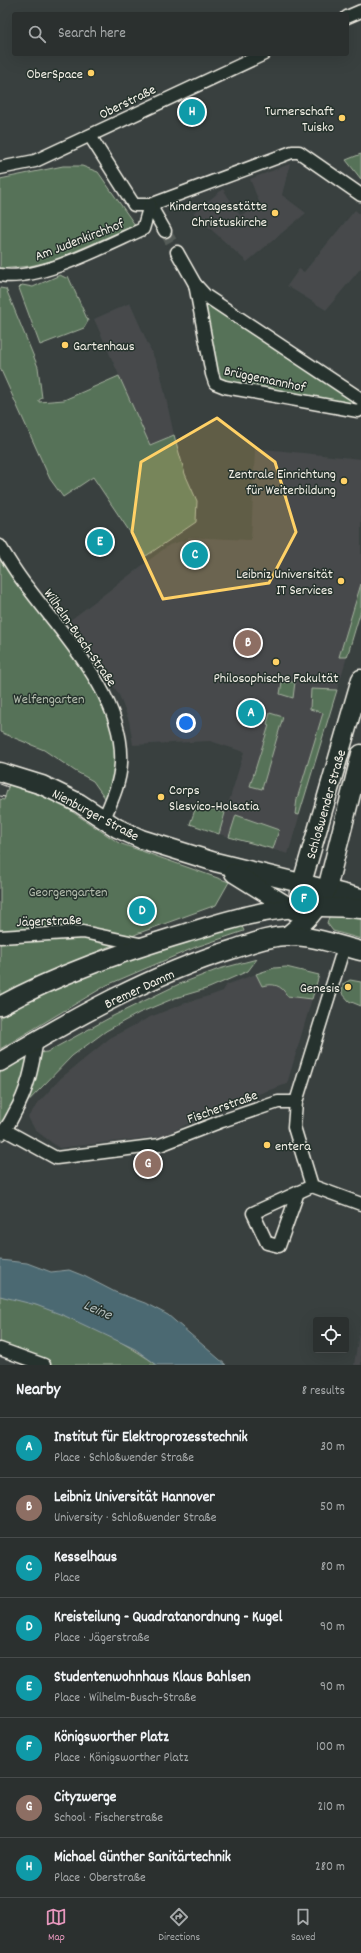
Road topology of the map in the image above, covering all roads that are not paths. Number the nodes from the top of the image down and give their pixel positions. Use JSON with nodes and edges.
{"nodes":[{"id":1,"x":361,"y":11,"type":"edge"},
{"id":2,"x":349,"y":16,"type":"edge"},
{"id":3,"x":260,"y":56,"type":"edge"},
{"id":4,"x":90,"y":136,"type":"junction"},
{"id":5,"x":0,"y":168,"type":"edge"},
{"id":6,"x":361,"y":195,"type":"edge"},
{"id":7,"x":150,"y":204,"type":"junction"},
{"id":8,"x":165,"y":231,"type":"tunnel mouth"},
{"id":9,"x":177,"y":252,"type":"tunnel mouth"},
{"id":10,"x":0,"y":275,"type":"edge"},
{"id":11,"x":195,"y":284,"type":"junction"},
{"id":12,"x":361,"y":399,"type":"edge"},
{"id":13,"x":361,"y":410,"type":"edge"},
{"id":14,"x":0,"y":546,"type":"edge"},
{"id":15,"x":361,"y":679,"type":"edge"},
{"id":16,"x":361,"y":754,"type":"edge"},
{"id":17,"x":0,"y":772,"type":"edge"},
{"id":18,"x":103,"y":821,"type":"junction"},
{"id":19,"x":214,"y":862,"type":"junction"},
{"id":20,"x":303,"y":883,"type":"junction"},
{"id":21,"x":327,"y":889,"type":"junction"},
{"id":22,"x":361,"y":898,"type":"edge"},
{"id":23,"x":319,"y":906,"type":"junction"},
{"id":24,"x":292,"y":908,"type":"junction"},
{"id":25,"x":361,"y":909,"type":"edge"},
{"id":26,"x":306,"y":921,"type":"junction"},
{"id":27,"x":287,"y":936,"type":"junction"},
{"id":28,"x":0,"y":937,"type":"edge"},
{"id":29,"x":145,"y":945,"type":"junction"},
{"id":30,"x":345,"y":947,"type":"edge"},
{"id":31,"x":0,"y":1006,"type":"edge"},
{"id":32,"x":37,"y":1040,"type":"junction"},
{"id":33,"x":0,"y":1062,"type":"edge"},
{"id":34,"x":296,"y":1102,"type":"junction"},
{"id":35,"x":3,"y":1132,"type":"edge"},
{"id":36,"x":312,"y":1186,"type":"junction"},
{"id":37,"x":298,"y":1192,"type":"junction"},
{"id":38,"x":361,"y":1204,"type":"edge"},
{"id":39,"x":0,"y":1349,"type":"edge"},
{"id":40,"x":44,"y":1365,"type":"edge"}],
"edges":[{"from":1,"to":2,"type":"street"},
{"from":3,"to":4,"type":"street","name":"Oberstraße"},
{"from":4,"to":5,"type":"street","name":"Oberstraße"},
{"from":4,"to":7,"type":"street","name":"Am Judenkirchhof"},
{"from":6,"to":7,"type":"street","name":"Am Judenkirchhof"},
{"from":7,"to":8,"type":"street"},
{"from":7,"to":10,"type":"street","name":"Am Judenkirchhof"},
{"from":9,"to":11,"type":"street","name":"Brüggemannhof"},
{"from":11,"to":12,"type":"street","name":"Brüggemannhof"},
{"from":11,"to":13,"type":"street","name":"Brüggemannhof"},
{"from":14,"to":18,"type":"street","name":"Wilhelm-Busch-Straße"},
{"from":15,"to":20,"type":"main road","name":"Schloßwender Straße"},
{"from":16,"to":21,"type":"main road","name":"Schloßwender Straße"},
{"from":17,"to":18,"type":"main road","name":"Nienburger Straße"},
{"from":18,"to":19,"type":"main road","name":"Nienburger Straße"},
{"from":19,"to":20,"type":"main road","name":"Nienburger Straße"},
{"from":19,"to":24,"type":"main road","name":"Nienburger Straße"},
{"from":20,"to":21,"type":"main road","name":"Nienburger Straße"},
{"from":20,"to":24,"type":"main road","name":"Schloßwender Straße"},
{"from":21,"to":22,"type":"main road","name":"Nienburger Straße"},
{"from":21,"to":23,"type":"main road","name":"Schloßwender Straße"},
{"from":23,"to":24,"type":"main road"},
{"from":23,"to":25,"type":"main road"},
{"from":23,"to":26,"type":"main road","name":"Schloßwender Straße"},
{"from":24,"to":26,"type":"main road","name":"Nienburger Straße"},
{"from":24,"to":29,"type":"main road"},
{"from":26,"to":27,"type":"main road","name":"Schloßwender Straße"},
{"from":26,"to":30,"type":"main road","name":"Nienburger Straße"},
{"from":27,"to":30,"type":"main road"},
{"from":27,"to":32,"type":"main road","name":"Bremer Damm"},
{"from":28,"to":29,"type":"street","name":"Jägerstraße"},
{"from":29,"to":31,"type":"main road"},
{"from":30,"to":34,"type":"street"},
{"from":32,"to":33,"type":"main road","name":"Bremer Damm"},
{"from":32,"to":35,"type":"street"},
{"from":34,"to":35,"type":"street","name":"Fischerstraße"},
{"from":34,"to":36,"type":"street"},
{"from":36,"to":37,"type":"street"},
{"from":36,"to":38,"type":"street"},
{"from":37,"to":37,"type":"street"},
{"from":39,"to":40,"type":"street"}]}
